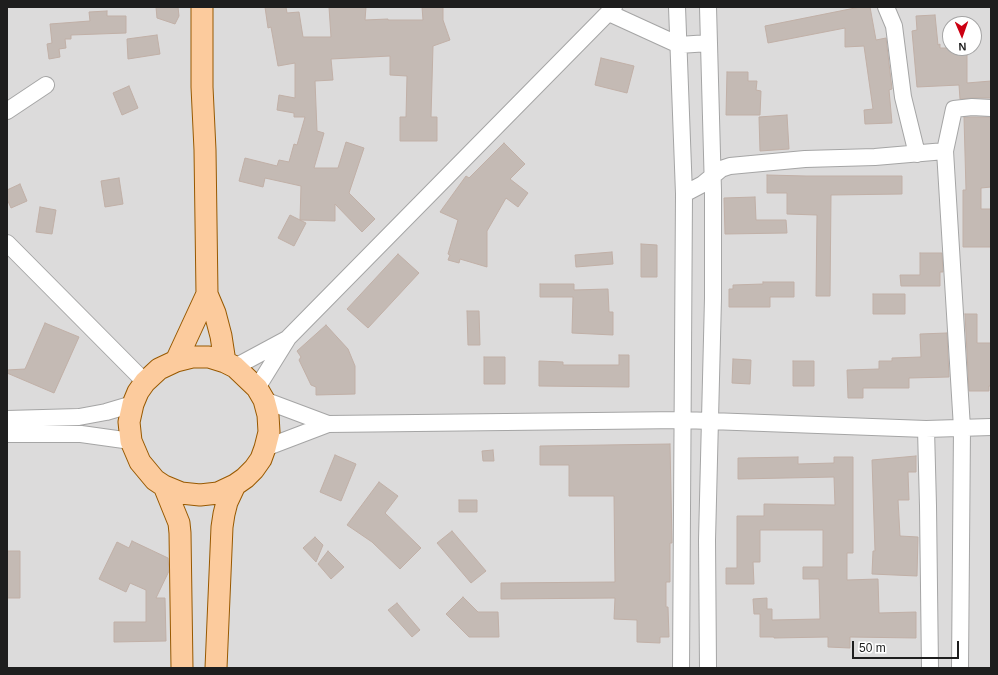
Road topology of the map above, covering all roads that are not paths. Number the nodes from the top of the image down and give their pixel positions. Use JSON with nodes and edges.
{"nodes":[{"id":1,"x":202,"y":7,"type":"edge"},
{"id":2,"x":677,"y":7,"type":"edge"},
{"id":3,"x":708,"y":7,"type":"edge"},
{"id":4,"x":886,"y":7,"type":"edge"},
{"id":5,"x":611,"y":10,"type":"edge"},
{"id":6,"x":709,"y":43,"type":"junction"},
{"id":7,"x":679,"y":45,"type":"junction"},
{"id":8,"x":46,"y":85,"type":"dead end"},
{"id":9,"x":991,"y":108,"type":"edge"},
{"id":10,"x":7,"y":111,"type":"edge"},
{"id":11,"x":945,"y":151,"type":"junction"},
{"id":12,"x":917,"y":154,"type":"junction"},
{"id":13,"x":712,"y":175,"type":"junction"},
{"id":14,"x":684,"y":194,"type":"junction"},
{"id":15,"x":7,"y":243,"type":"edge"},
{"id":16,"x":207,"y":294,"type":"junction"},
{"id":17,"x":288,"y":338,"type":"junction"},
{"id":18,"x":176,"y":361,"type":"junction"},
{"id":19,"x":230,"y":364,"type":"junction"},
{"id":20,"x":145,"y":382,"type":"junction"},
{"id":21,"x":260,"y":394,"type":"junction"},
{"id":22,"x":133,"y":404,"type":"junction"},
{"id":23,"x":7,"y":419,"type":"edge"},
{"id":24,"x":683,"y":420,"type":"junction"},
{"id":25,"x":711,"y":421,"type":"junction"},
{"id":26,"x":328,"y":424,"type":"junction"},
{"id":27,"x":991,"y":427,"type":"edge"},
{"id":28,"x":926,"y":428,"type":"junction"},
{"id":29,"x":962,"y":428,"type":"junction"},
{"id":30,"x":7,"y":434,"type":"edge"},
{"id":31,"x":131,"y":441,"type":"junction"},
{"id":32,"x":266,"y":448,"type":"junction"},
{"id":33,"x":235,"y":485,"type":"junction"},
{"id":34,"x":164,"y":486,"type":"junction"},
{"id":35,"x":182,"y":668,"type":"edge"},
{"id":36,"x":216,"y":668,"type":"edge"},
{"id":37,"x":681,"y":668,"type":"edge"},
{"id":38,"x":708,"y":668,"type":"edge"},
{"id":39,"x":930,"y":668,"type":"edge"},
{"id":40,"x":960,"y":668,"type":"edge"}],
"edges":[{"from":1,"to":16,"type":"main road"},
{"from":2,"to":7,"type":"street"},
{"from":3,"to":6,"type":"street"},
{"from":4,"to":12,"type":"street"},
{"from":5,"to":7,"type":"street"},
{"from":5,"to":17,"type":"street"},
{"from":6,"to":7,"type":"street"},
{"from":6,"to":13,"type":"street"},
{"from":7,"to":14,"type":"street"},
{"from":8,"to":10,"type":"street"},
{"from":9,"to":11,"type":"street"},
{"from":11,"to":12,"type":"street"},
{"from":11,"to":29,"type":"street"},
{"from":12,"to":13,"type":"street"},
{"from":13,"to":14,"type":"street"},
{"from":13,"to":25,"type":"street"},
{"from":14,"to":24,"type":"street"},
{"from":15,"to":20,"type":"street"},
{"from":16,"to":18,"type":"main road"},
{"from":16,"to":19,"type":"main road"},
{"from":17,"to":19,"type":"street"},
{"from":17,"to":21,"type":"street"},
{"from":18,"to":19,"type":"main road"},
{"from":18,"to":20,"type":"main road"},
{"from":19,"to":21,"type":"main road"},
{"from":20,"to":22,"type":"main road"},
{"from":21,"to":26,"type":"street"},
{"from":21,"to":32,"type":"main road"},
{"from":22,"to":23,"type":"street"},
{"from":22,"to":31,"type":"main road"},
{"from":24,"to":25,"type":"street"},
{"from":24,"to":26,"type":"street"},
{"from":24,"to":37,"type":"street"},
{"from":25,"to":28,"type":"street"},
{"from":25,"to":38,"type":"street"},
{"from":26,"to":32,"type":"street"},
{"from":27,"to":29,"type":"street"},
{"from":28,"to":29,"type":"street"},
{"from":28,"to":39,"type":"street"},
{"from":29,"to":40,"type":"street"},
{"from":30,"to":31,"type":"street"},
{"from":31,"to":34,"type":"main road"},
{"from":32,"to":33,"type":"main road"},
{"from":33,"to":34,"type":"main road"},
{"from":33,"to":36,"type":"main road"},
{"from":34,"to":35,"type":"main road"}]}
